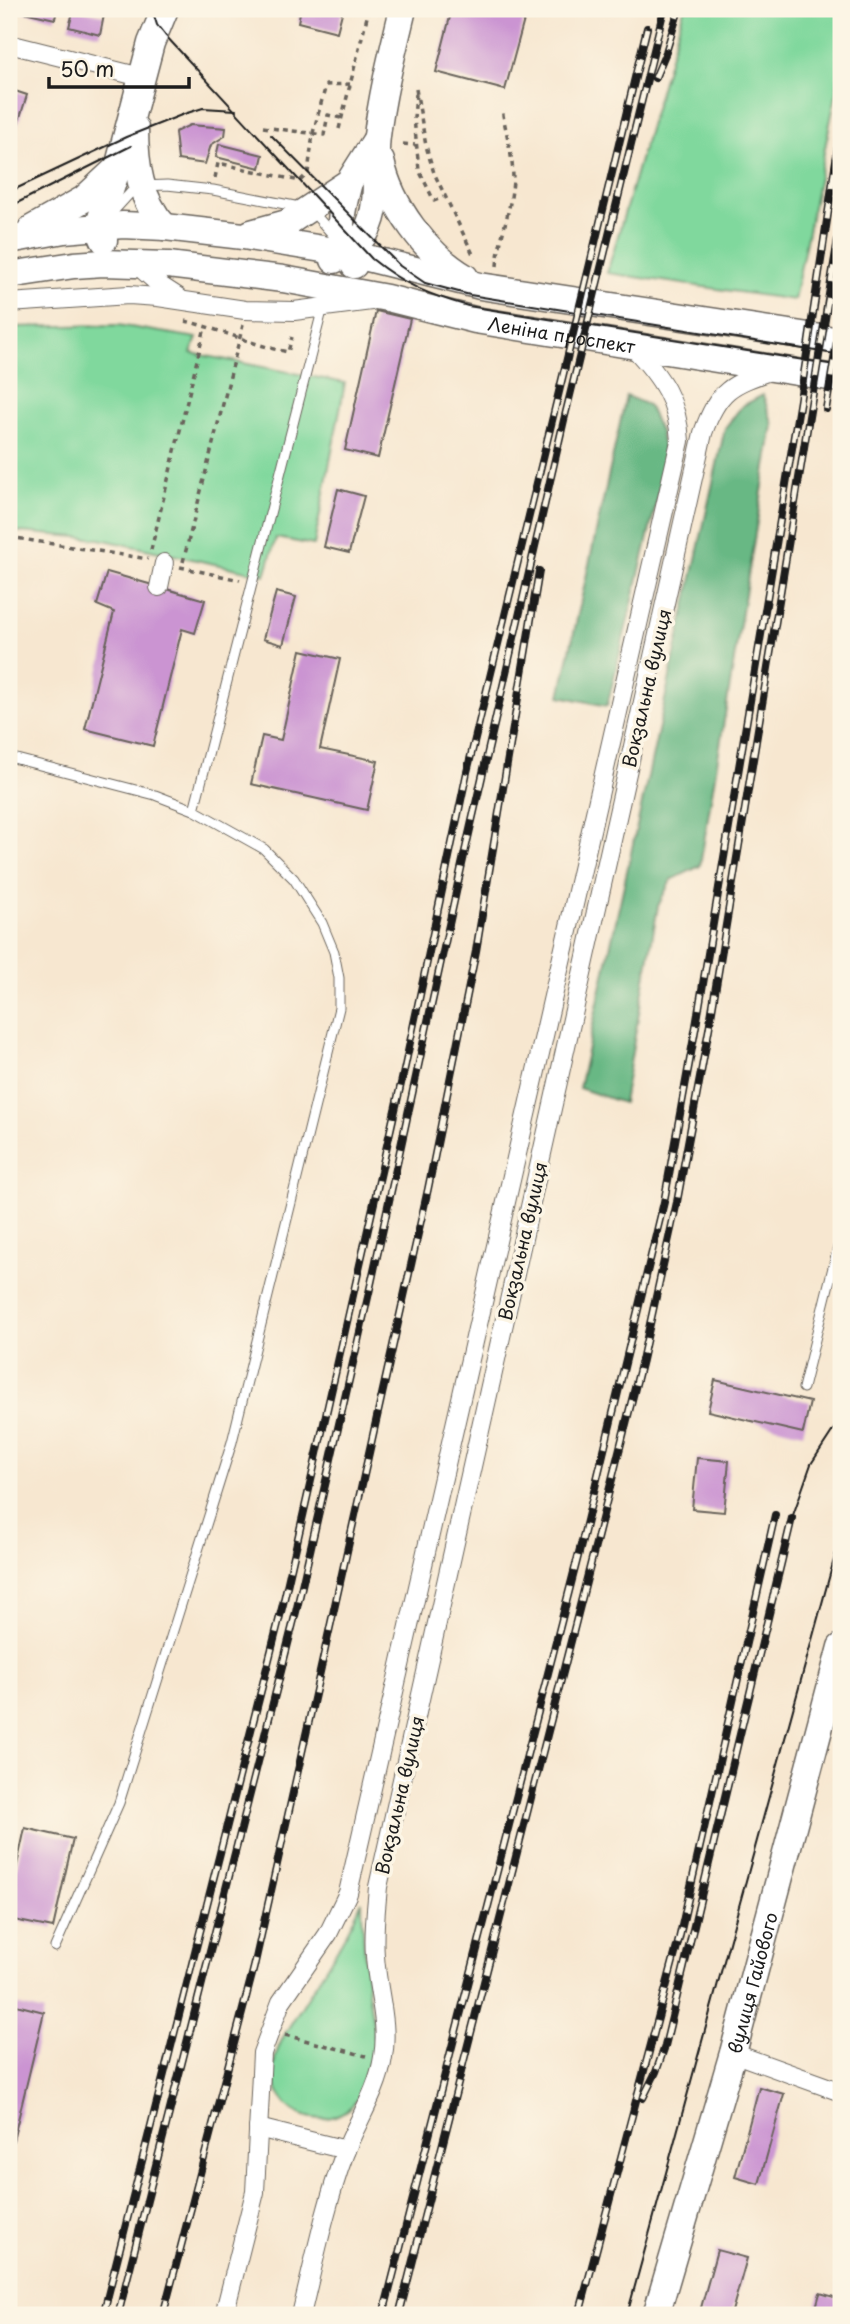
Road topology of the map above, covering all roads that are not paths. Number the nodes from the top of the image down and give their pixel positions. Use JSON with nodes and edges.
{"nodes":[{"id":1,"x":165,"y":9,"type":"edge"},
{"id":2,"x":403,"y":9,"type":"edge"},
{"id":3,"x":9,"y":44,"type":"edge"},
{"id":4,"x":138,"y":89,"type":"junction"},
{"id":5,"x":376,"y":139,"type":"junction"},
{"id":6,"x":119,"y":164,"type":"junction"},
{"id":7,"x":349,"y":182,"type":"junction"},
{"id":8,"x":154,"y":186,"type":"junction"},
{"id":9,"x":310,"y":209,"type":"junction"},
{"id":10,"x":98,"y":227,"type":"junction"},
{"id":11,"x":165,"y":227,"type":"junction"},
{"id":12,"x":243,"y":236,"type":"junction"},
{"id":13,"x":9,"y":240,"type":"edge"},
{"id":14,"x":136,"y":264,"type":"junction"},
{"id":15,"x":483,"y":271,"type":"junction"},
{"id":16,"x":9,"y":275,"type":"edge"},
{"id":17,"x":336,"y":277,"type":"junction"},
{"id":18,"x":283,"y":279,"type":"junction"},
{"id":19,"x":387,"y":298,"type":"junction"},
{"id":20,"x":184,"y":301,"type":"junction"},
{"id":21,"x":9,"y":303,"type":"edge"},
{"id":22,"x":841,"y":341,"type":"edge"},
{"id":23,"x":634,"y":348,"type":"junction"},
{"id":24,"x":777,"y":369,"type":"junction"},
{"id":25,"x":841,"y":379,"type":"edge"},
{"id":26,"x":165,"y":563,"type":"road end"},
{"id":27,"x":159,"y":587,"type":"dead end"},
{"id":28,"x":9,"y":757,"type":"edge"},
{"id":29,"x":194,"y":810,"type":"junction"},
{"id":30,"x":841,"y":1235,"type":"edge"},
{"id":31,"x":803,"y":1388,"type":"dead end"},
{"id":32,"x":841,"y":1647,"type":"edge"},
{"id":33,"x":55,"y":1947,"type":"dead end"},
{"id":34,"x":733,"y":2053,"type":"junction"},
{"id":35,"x":841,"y":2092,"type":"edge"},
{"id":36,"x":258,"y":2128,"type":"junction"},
{"id":37,"x":346,"y":2150,"type":"junction"},
{"id":38,"x":224,"y":2315,"type":"edge"},
{"id":39,"x":301,"y":2315,"type":"edge"},
{"id":40,"x":656,"y":2315,"type":"edge"}],
"edges":[{"from":1,"to":4,"type":"main road"},
{"from":2,"to":5,"type":"main road"},
{"from":3,"to":4,"type":"street"},
{"from":4,"to":6,"type":"main road"},
{"from":4,"to":8,"type":"main road"},
{"from":5,"to":7,"type":"main road"},
{"from":5,"to":15,"type":"main road","name":"Леніна проспект"},
{"from":5,"to":17,"type":"main road"},
{"from":6,"to":10,"type":"main road"},
{"from":6,"to":13,"type":"main road"},
{"from":7,"to":9,"type":"main road"},
{"from":7,"to":17,"type":"main road"},
{"from":8,"to":9,"type":"lane"},
{"from":8,"to":10,"type":"lane"},
{"from":8,"to":11,"type":"main road"},
{"from":9,"to":12,"type":"main road"},
{"from":9,"to":17,"type":"lane"},
{"from":10,"to":11,"type":"main road","name":"Леніна проспект"},
{"from":10,"to":13,"type":"main road","name":"Леніна проспект"},
{"from":10,"to":14,"type":"main road"},
{"from":11,"to":12,"type":"main road","name":"Леніна проспект"},
{"from":12,"to":17,"type":"main road","name":"Леніна проспект"},
{"from":14,"to":16,"type":"main road","name":"Леніна проспект"},
{"from":14,"to":18,"type":"main road","name":"Леніна проспект"},
{"from":14,"to":20,"type":"street"},
{"from":15,"to":17,"type":"main road","name":"Леніна проспект"},
{"from":15,"to":22,"type":"main road","name":"Леніна проспект"},
{"from":17,"to":18,"type":"main road","name":"Леніна проспект"},
{"from":17,"to":18,"type":"main road"},
{"from":17,"to":19,"type":"main road","name":"Леніна проспект"},
{"from":17,"to":19,"type":"main road"},
{"from":17,"to":20,"type":"street"},
{"from":17,"to":29,"type":"lane"},
{"from":19,"to":23,"type":"main road","name":"Леніна проспект"},
{"from":20,"to":21,"type":"street"},
{"from":23,"to":24,"type":"main road","name":"Леніна проспект"},
{"from":23,"to":36,"type":"street","name":"Вокзальна вулиця"},
{"from":24,"to":25,"type":"main road","name":"Леніна проспект"},
{"from":24,"to":37,"type":"street","name":"Вокзальна вулиця"},
{"from":26,"to":27,"type":"street"},
{"from":28,"to":29,"type":"lane"},
{"from":29,"to":33,"type":"lane"},
{"from":30,"to":31,"type":"lane"},
{"from":32,"to":34,"type":"main road","name":"вулиця Гайового"},
{"from":34,"to":35,"type":"street"},
{"from":34,"to":40,"type":"main road","name":"вулиця Гайового"},
{"from":36,"to":37,"type":"street"},
{"from":36,"to":38,"type":"street","name":"Вокзальна вулиця"},
{"from":37,"to":39,"type":"street","name":"Вокзальна вулиця"}]}
